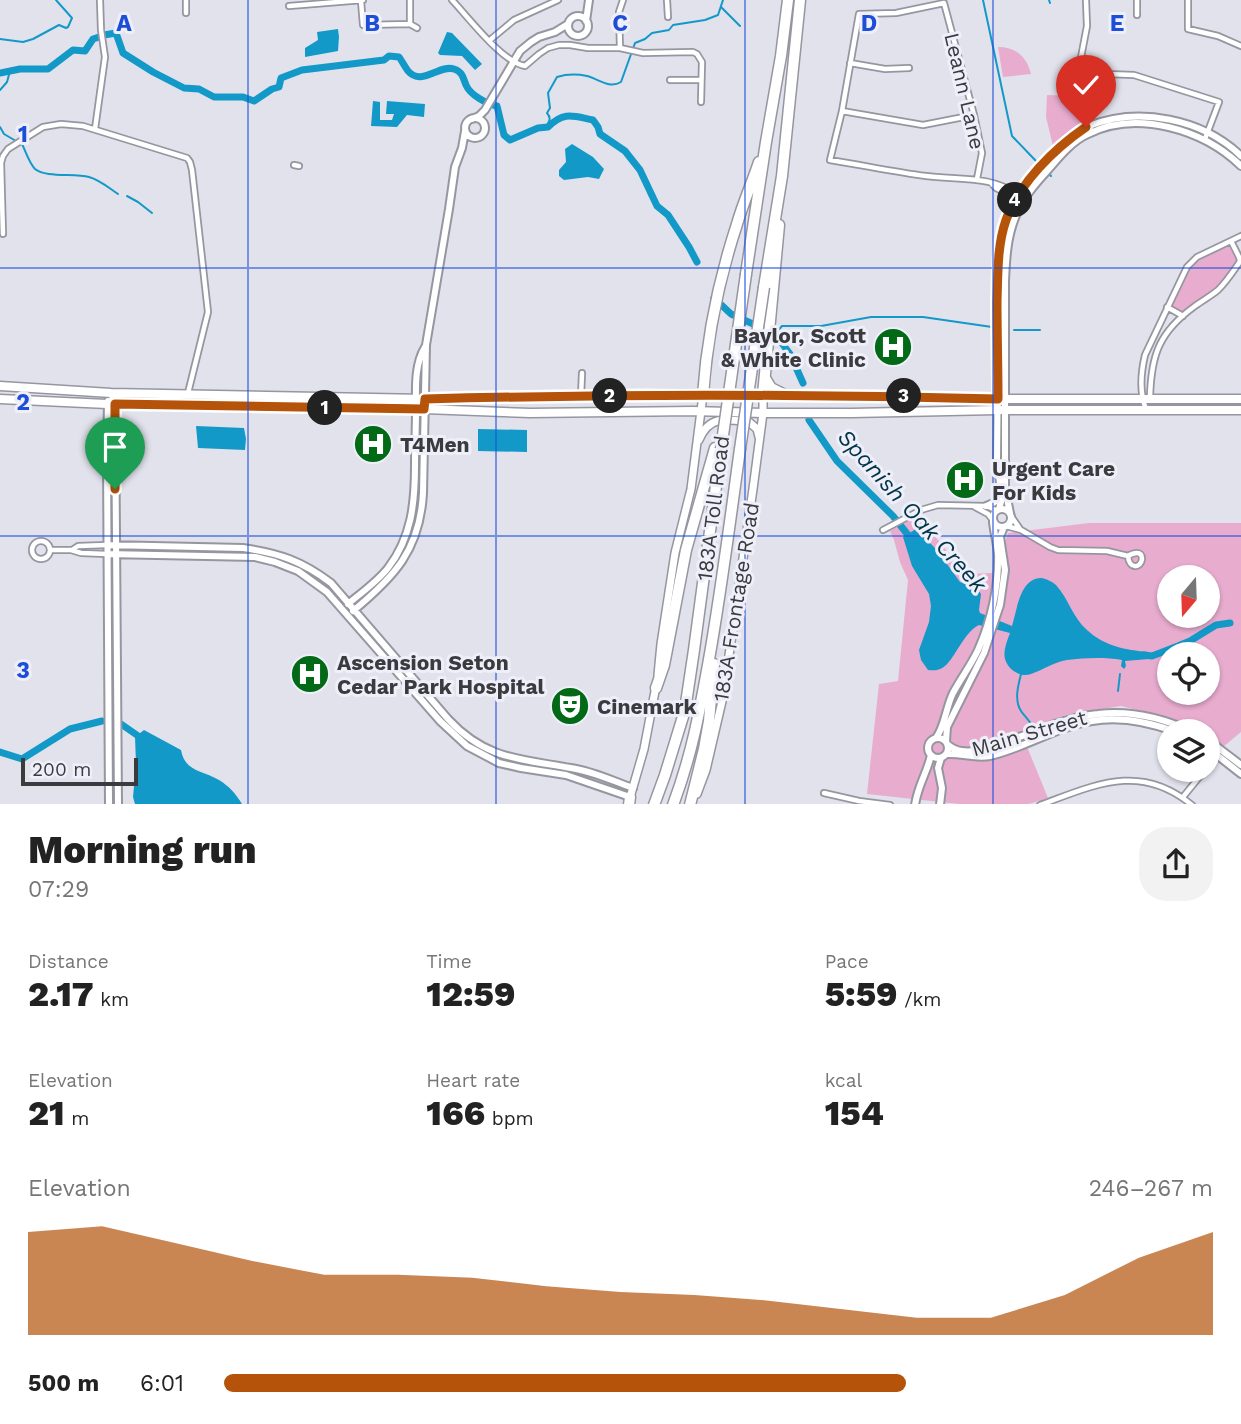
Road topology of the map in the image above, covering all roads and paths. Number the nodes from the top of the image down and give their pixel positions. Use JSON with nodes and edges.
{"nodes":[{"id":1,"x":100,"y":0,"type":"edge"},
{"id":2,"x":186,"y":0,"type":"edge"},
{"id":3,"x":362,"y":0,"type":"edge"},
{"id":4,"x":410,"y":0,"type":"edge"},
{"id":5,"x":452,"y":0,"type":"edge"},
{"id":6,"x":558,"y":0,"type":"edge"},
{"id":7,"x":623,"y":0,"type":"edge"},
{"id":8,"x":667,"y":0,"type":"edge"},
{"id":9,"x":788,"y":0,"type":"edge"},
{"id":10,"x":800,"y":0,"type":"edge"},
{"id":11,"x":1086,"y":0,"type":"edge"},
{"id":12,"x":1137,"y":0,"type":"edge"},
{"id":13,"x":1188,"y":0,"type":"edge"},
{"id":14,"x":322,"y":2,"type":"edge"},
{"id":15,"x":588,"y":4,"type":"edge"},
{"id":16,"x":289,"y":6,"type":"dead end"},
{"id":17,"x":186,"y":13,"type":"dead end"},
{"id":18,"x":1137,"y":15,"type":"dead end"},
{"id":19,"x":578,"y":16,"type":"junction"},
{"id":20,"x":668,"y":17,"type":"dead end"},
{"id":21,"x":586,"y":21,"type":"junction"},
{"id":22,"x":410,"y":24,"type":"junction"},
{"id":23,"x":568,"y":24,"type":"junction"},
{"id":24,"x":417,"y":28,"type":"dead end"},
{"id":25,"x":555,"y":32,"type":"junction"},
{"id":26,"x":572,"y":35,"type":"junction"},
{"id":27,"x":490,"y":40,"type":"junction"},
{"id":28,"x":1241,"y":46,"type":"edge"},
{"id":29,"x":620,"y":48,"type":"junction"},
{"id":30,"x":513,"y":62,"type":"junction"},
{"id":31,"x":850,"y":63,"type":"junction"},
{"id":32,"x":909,"y":68,"type":"dead end"},
{"id":33,"x":1077,"y":73,"type":"junction"},
{"id":34,"x":670,"y":80,"type":"dead end"},
{"id":35,"x":701,"y":80,"type":"junction"},
{"id":36,"x":701,"y":102,"type":"dead end"},
{"id":37,"x":485,"y":110,"type":"junction"},
{"id":38,"x":842,"y":111,"type":"junction"},
{"id":39,"x":974,"y":115,"type":"junction"},
{"id":40,"x":472,"y":118,"type":"junction"},
{"id":41,"x":484,"y":124,"type":"junction"},
{"id":42,"x":1086,"y":127,"type":"junction"},
{"id":43,"x":95,"y":129,"type":"junction"},
{"id":44,"x":465,"y":131,"type":"junction"},
{"id":45,"x":1206,"y":136,"type":"junction"},
{"id":46,"x":473,"y":138,"type":"junction"},
{"id":47,"x":766,"y":142,"type":"junction"},
{"id":48,"x":462,"y":148,"type":"junction"},
{"id":49,"x":1241,"y":156,"type":"edge"},
{"id":50,"x":1241,"y":166,"type":"edge"},
{"id":51,"x":782,"y":176,"type":"junction"},
{"id":52,"x":977,"y":179,"type":"junction"},
{"id":53,"x":1019,"y":198,"type":"junction"},
{"id":54,"x":3,"y":233,"type":"dead end"},
{"id":55,"x":1241,"y":236,"type":"edge"},
{"id":56,"x":1231,"y":241,"type":"junction"},
{"id":57,"x":1240,"y":261,"type":"edge"},
{"id":58,"x":1167,"y":307,"type":"junction"},
{"id":59,"x":1183,"y":316,"type":"junction"},
{"id":60,"x":1148,"y":349,"type":"junction"},
{"id":61,"x":1156,"y":352,"type":"junction"},
{"id":62,"x":582,"y":373,"type":"dead end"},
{"id":63,"x":765,"y":378,"type":"junction"},
{"id":64,"x":0,"y":386,"type":"edge"},
{"id":65,"x":110,"y":393,"type":"junction"},
{"id":66,"x":188,"y":394,"type":"junction"},
{"id":67,"x":783,"y":394,"type":"junction"},
{"id":68,"x":703,"y":395,"type":"junction"},
{"id":69,"x":763,"y":395,"type":"junction"},
{"id":70,"x":581,"y":397,"type":"junction"},
{"id":71,"x":0,"y":398,"type":"edge"},
{"id":72,"x":420,"y":399,"type":"junction"},
{"id":73,"x":1001,"y":399,"type":"junction"},
{"id":74,"x":1146,"y":399,"type":"junction"},
{"id":75,"x":1241,"y":399,"type":"edge"},
{"id":76,"x":111,"y":404,"type":"junction"},
{"id":77,"x":420,"y":409,"type":"junction"},
{"id":78,"x":1001,"y":410,"type":"junction"},
{"id":79,"x":1146,"y":410,"type":"junction"},
{"id":80,"x":1241,"y":410,"type":"edge"},
{"id":81,"x":701,"y":411,"type":"junction"},
{"id":82,"x":763,"y":413,"type":"junction"},
{"id":83,"x":759,"y":438,"type":"junction"},
{"id":84,"x":696,"y":447,"type":"junction"},
{"id":85,"x":718,"y":448,"type":"junction"},
{"id":86,"x":999,"y":481,"type":"junction"},
{"id":87,"x":986,"y":506,"type":"junction"},
{"id":88,"x":975,"y":507,"type":"junction"},
{"id":89,"x":998,"y":510,"type":"junction"},
{"id":90,"x":1010,"y":515,"type":"junction"},
{"id":91,"x":993,"y":521,"type":"junction"},
{"id":92,"x":410,"y":522,"type":"junction"},
{"id":93,"x":419,"y":524,"type":"junction"},
{"id":94,"x":1005,"y":527,"type":"junction"},
{"id":95,"x":883,"y":530,"type":"dead end"},
{"id":96,"x":1021,"y":530,"type":"junction"},
{"id":97,"x":107,"y":545,"type":"junction"},
{"id":98,"x":115,"y":545,"type":"junction"},
{"id":99,"x":227,"y":548,"type":"junction"},
{"id":100,"x":50,"y":550,"type":"dead end"},
{"id":101,"x":71,"y":550,"type":"junction"},
{"id":102,"x":107,"y":554,"type":"junction"},
{"id":103,"x":116,"y":554,"type":"junction"},
{"id":104,"x":226,"y":556,"type":"junction"},
{"id":105,"x":1129,"y":556,"type":"dead end"},
{"id":106,"x":349,"y":603,"type":"junction"},
{"id":107,"x":997,"y":604,"type":"junction"},
{"id":108,"x":342,"y":609,"type":"junction"},
{"id":109,"x":355,"y":610,"type":"junction"},
{"id":110,"x":348,"y":616,"type":"junction"},
{"id":111,"x":717,"y":618,"type":"junction"},
{"id":112,"x":986,"y":640,"type":"junction"},
{"id":113,"x":656,"y":688,"type":"junction"},
{"id":114,"x":430,"y":705,"type":"junction"},
{"id":115,"x":1157,"y":719,"type":"edge"},
{"id":116,"x":1047,"y":732,"type":"junction"},
{"id":117,"x":936,"y":738,"type":"junction"},
{"id":118,"x":947,"y":743,"type":"junction"},
{"id":119,"x":1220,"y":753,"type":"edge"},
{"id":120,"x":1220,"y":753,"type":"edge"},
{"id":121,"x":931,"y":755,"type":"junction"},
{"id":122,"x":944,"y":756,"type":"junction"},
{"id":123,"x":1241,"y":765,"type":"edge"},
{"id":124,"x":1241,"y":774,"type":"edge"},
{"id":125,"x":1195,"y":782,"type":"edge"},
{"id":126,"x":824,"y":793,"type":"dead end"},
{"id":127,"x":1183,"y":797,"type":"junction"},
{"id":128,"x":630,"y":798,"type":"edge"},
{"id":129,"x":859,"y":803,"type":"edge"},
{"id":130,"x":109,"y":804,"type":"edge"},
{"id":131,"x":118,"y":804,"type":"edge"},
{"id":132,"x":654,"y":804,"type":"edge"},
{"id":133,"x":673,"y":804,"type":"edge"},
{"id":134,"x":691,"y":804,"type":"edge"},
{"id":135,"x":890,"y":804,"type":"edge"},
{"id":136,"x":915,"y":804,"type":"edge"},
{"id":137,"x":940,"y":804,"type":"edge"},
{"id":138,"x":1043,"y":804,"type":"edge"},
{"id":139,"x":1192,"y":804,"type":"edge"}],
"edges":[{"from":1,"to":43,"type":"street"},
{"from":2,"to":17,"type":"street"},
{"from":3,"to":14,"type":"street"},
{"from":3,"to":22,"type":"street"},
{"from":4,"to":22,"type":"street"},
{"from":5,"to":27,"type":"street"},
{"from":6,"to":27,"type":"street"},
{"from":7,"to":29,"type":"street"},
{"from":8,"to":20,"type":"street"},
{"from":9,"to":47,"type":"highway"},
{"from":10,"to":51,"type":"highway","name":"183A Toll Road"},
{"from":11,"to":33,"type":"street"},
{"from":12,"to":18,"type":"street"},
{"from":13,"to":28,"type":"street"},
{"from":14,"to":16,"type":"street"},
{"from":15,"to":19,"type":"street"},
{"from":15,"to":21,"type":"street"},
{"from":19,"to":21,"type":"street"},
{"from":19,"to":23,"type":"street"},
{"from":21,"to":26,"type":"street"},
{"from":22,"to":24,"type":"street"},
{"from":23,"to":25,"type":"street"},
{"from":23,"to":26,"type":"street"},
{"from":25,"to":26,"type":"street"},
{"from":25,"to":30,"type":"street"},
{"from":27,"to":30,"type":"street"},
{"from":29,"to":30,"type":"street"},
{"from":29,"to":35,"type":"street"},
{"from":30,"to":37,"type":"street"},
{"from":31,"to":32,"type":"street"},
{"from":31,"to":38,"type":"street"},
{"from":31,"to":39,"type":"street","name":"Leann Lane"},
{"from":33,"to":42,"type":"street"},
{"from":33,"to":45,"type":"street"},
{"from":34,"to":35,"type":"street"},
{"from":35,"to":36,"type":"street"},
{"from":37,"to":40,"type":"street"},
{"from":37,"to":41,"type":"street"},
{"from":38,"to":39,"type":"street"},
{"from":38,"to":52,"type":"street"},
{"from":39,"to":52,"type":"street","name":"Leann Lane"},
{"from":40,"to":41,"type":"street"},
{"from":40,"to":44,"type":"street"},
{"from":41,"to":46,"type":"street"},
{"from":42,"to":45,"type":"street"},
{"from":42,"to":53,"type":"street"},
{"from":43,"to":54,"type":"street"},
{"from":43,"to":66,"type":"street"},
{"from":44,"to":46,"type":"street"},
{"from":44,"to":48,"type":"street"},
{"from":45,"to":49,"type":"street"},
{"from":45,"to":50,"type":"street"},
{"from":45,"to":53,"type":"street"},
{"from":46,"to":48,"type":"street"},
{"from":47,"to":68,"type":"highway"},
{"from":47,"to":85,"type":"highway","bridge":true},
{"from":48,"to":72,"type":"street"},
{"from":51,"to":63,"type":"highway"},
{"from":51,"to":111,"type":"highway","name":"183A Toll Road","bridge":true},
{"from":52,"to":53,"type":"street"},
{"from":53,"to":73,"type":"street"},
{"from":55,"to":56,"type":"street"},
{"from":56,"to":57,"type":"street"},
{"from":56,"to":58,"type":"street"},
{"from":57,"to":59,"type":"street"},
{"from":58,"to":59,"type":"street"},
{"from":58,"to":60,"type":"street"},
{"from":59,"to":61,"type":"street"},
{"from":60,"to":61,"type":"street"},
{"from":60,"to":74,"type":"street"},
{"from":61,"to":74,"type":"street"},
{"from":62,"to":70,"type":"street"},
{"from":63,"to":67,"type":"highway"},
{"from":63,"to":69,"type":"highway"},
{"from":64,"to":65,"type":"main road"},
{"from":65,"to":66,"type":"main road"},
{"from":65,"to":76,"type":"street"},
{"from":66,"to":72,"type":"main road"},
{"from":67,"to":69,"type":"main road"},
{"from":67,"to":73,"type":"main road"},
{"from":68,"to":69,"type":"main road"},
{"from":68,"to":70,"type":"main road"},
{"from":68,"to":81,"type":"main road"},
{"from":69,"to":82,"type":"main road","name":"183A Frontage Road"},
{"from":70,"to":72,"type":"main road"},
{"from":71,"to":76,"type":"main road"},
{"from":72,"to":77,"type":"street"},
{"from":73,"to":74,"type":"main road"},
{"from":73,"to":78,"type":"street"},
{"from":74,"to":75,"type":"main road"},
{"from":74,"to":79,"type":"street"},
{"from":76,"to":77,"type":"main road"},
{"from":76,"to":97,"type":"street"},
{"from":76,"to":98,"type":"street"},
{"from":77,"to":81,"type":"main road"},
{"from":77,"to":92,"type":"street"},
{"from":77,"to":93,"type":"street"},
{"from":78,"to":79,"type":"main road"},
{"from":78,"to":82,"type":"main road"},
{"from":78,"to":86,"type":"street"},
{"from":78,"to":90,"type":"street"},
{"from":79,"to":80,"type":"main road"},
{"from":81,"to":82,"type":"main road"},
{"from":81,"to":84,"type":"main road"},
{"from":82,"to":83,"type":"main road","name":"183A Frontage Road"},
{"from":83,"to":84,"type":"main road"},
{"from":83,"to":134,"type":"main road","name":"183A Frontage Road"},
{"from":84,"to":113,"type":"main road"},
{"from":85,"to":113,"type":"highway"},
{"from":85,"to":132,"type":"highway","name":"183A Toll Road"},
{"from":86,"to":87,"type":"street"},
{"from":86,"to":89,"type":"street"},
{"from":87,"to":88,"type":"street"},
{"from":87,"to":89,"type":"street"},
{"from":88,"to":91,"type":"street"},
{"from":88,"to":95,"type":"street"},
{"from":89,"to":90,"type":"street"},
{"from":89,"to":91,"type":"street"},
{"from":90,"to":94,"type":"street"},
{"from":90,"to":96,"type":"street"},
{"from":91,"to":94,"type":"street"},
{"from":91,"to":107,"type":"street"},
{"from":92,"to":93,"type":"street"},
{"from":92,"to":106,"type":"street"},
{"from":93,"to":109,"type":"street"},
{"from":94,"to":96,"type":"street"},
{"from":94,"to":107,"type":"street"},
{"from":96,"to":105,"type":"street"},
{"from":97,"to":98,"type":"street"},
{"from":97,"to":101,"type":"street"},
{"from":97,"to":102,"type":"street"},
{"from":98,"to":99,"type":"street"},
{"from":98,"to":103,"type":"street"},
{"from":99,"to":104,"type":"street"},
{"from":99,"to":106,"type":"street"},
{"from":100,"to":101,"type":"street"},
{"from":101,"to":102,"type":"street"},
{"from":102,"to":103,"type":"street"},
{"from":102,"to":130,"type":"street"},
{"from":103,"to":104,"type":"street"},
{"from":103,"to":131,"type":"street"},
{"from":104,"to":108,"type":"street"},
{"from":106,"to":108,"type":"street"},
{"from":106,"to":109,"type":"street"},
{"from":107,"to":112,"type":"street"},
{"from":108,"to":110,"type":"street"},
{"from":109,"to":110,"type":"street"},
{"from":109,"to":114,"type":"street"},
{"from":110,"to":114,"type":"street"},
{"from":111,"to":133,"type":"highway","name":"183A Toll Road"},
{"from":111,"to":134,"type":"highway"},
{"from":112,"to":117,"type":"street"},
{"from":112,"to":118,"type":"street"},
{"from":113,"to":128,"type":"main road"},
{"from":114,"to":128,"type":"street"},
{"from":115,"to":116,"type":"street","name":"Main Street"},
{"from":116,"to":118,"type":"street","name":"Main Street"},
{"from":116,"to":122,"type":"street","name":"Main Street"},
{"from":117,"to":118,"type":"street"},
{"from":117,"to":121,"type":"street"},
{"from":118,"to":122,"type":"street"},
{"from":119,"to":123,"type":"street"},
{"from":120,"to":124,"type":"street"},
{"from":121,"to":122,"type":"street"},
{"from":121,"to":136,"type":"street"},
{"from":122,"to":137,"type":"street"},
{"from":125,"to":127,"type":"street"},
{"from":126,"to":129,"type":"street"},
{"from":127,"to":138,"type":"street"},
{"from":127,"to":139,"type":"street"},
{"from":129,"to":135,"type":"street"}]}
